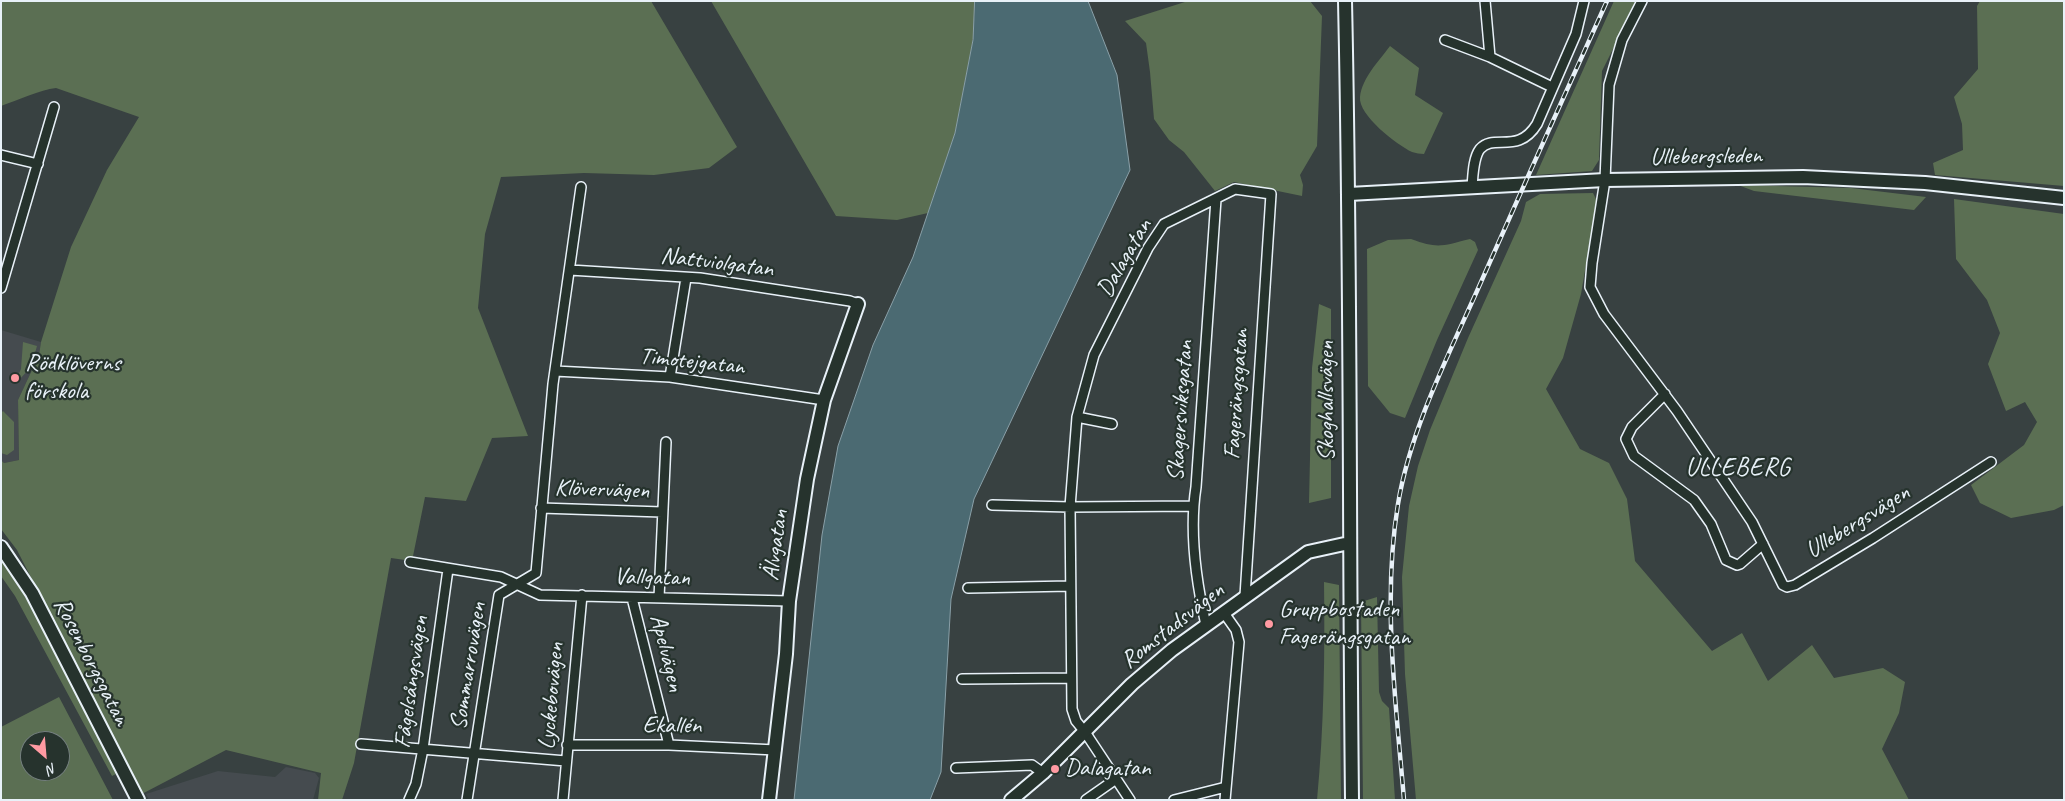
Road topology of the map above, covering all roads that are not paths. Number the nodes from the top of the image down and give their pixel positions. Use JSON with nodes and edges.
{"nodes":[{"id":1,"x":1345,"y":1,"type":"edge"},
{"id":2,"x":1485,"y":1,"type":"edge"},
{"id":3,"x":1584,"y":1,"type":"edge"},
{"id":4,"x":1642,"y":1,"type":"edge"},
{"id":5,"x":1445,"y":40,"type":"dead end"},
{"id":6,"x":1490,"y":57,"type":"junction"},
{"id":7,"x":1552,"y":87,"type":"junction"},
{"id":8,"x":54,"y":107,"type":"dead end"},
{"id":9,"x":1,"y":155,"type":"edge"},
{"id":10,"x":38,"y":164,"type":"junction"},
{"id":11,"x":1605,"y":180,"type":"junction"},
{"id":12,"x":581,"y":187,"type":"dead end"},
{"id":13,"x":1472,"y":187,"type":"junction"},
{"id":14,"x":1271,"y":194,"type":"joint"},
{"id":15,"x":1349,"y":194,"type":"junction"},
{"id":16,"x":2064,"y":198,"type":"edge"},
{"id":17,"x":1216,"y":199,"type":"junction"},
{"id":18,"x":571,"y":266,"type":"junction"},
{"id":19,"x":686,"y":278,"type":"junction"},
{"id":20,"x":1,"y":288,"type":"edge"},
{"id":21,"x":858,"y":304,"type":"joint"},
{"id":22,"x":555,"y":371,"type":"junction"},
{"id":23,"x":670,"y":377,"type":"junction"},
{"id":24,"x":1665,"y":394,"type":"junction"},
{"id":25,"x":824,"y":400,"type":"junction"},
{"id":26,"x":1077,"y":417,"type":"junction"},
{"id":27,"x":1112,"y":424,"type":"dead end"},
{"id":28,"x":666,"y":442,"type":"dead end"},
{"id":29,"x":1991,"y":462,"type":"dead end"},
{"id":30,"x":992,"y":505,"type":"dead end"},
{"id":31,"x":1193,"y":506,"type":"junction"},
{"id":32,"x":1070,"y":507,"type":"junction"},
{"id":33,"x":541,"y":508,"type":"junction"},
{"id":34,"x":662,"y":512,"type":"junction"},
{"id":35,"x":1349,"y":543,"type":"junction"},
{"id":36,"x":1763,"y":544,"type":"junction"},
{"id":37,"x":1,"y":547,"type":"edge"},
{"id":38,"x":410,"y":562,"type":"dead end"},
{"id":39,"x":448,"y":569,"type":"junction"},
{"id":40,"x":516,"y":585,"type":"junction"},
{"id":41,"x":1070,"y":586,"type":"junction"},
{"id":42,"x":968,"y":588,"type":"dead end"},
{"id":43,"x":582,"y":595,"type":"junction"},
{"id":44,"x":1245,"y":596,"type":"junction"},
{"id":45,"x":632,"y":598,"type":"junction"},
{"id":46,"x":659,"y":598,"type":"junction"},
{"id":47,"x":789,"y":601,"type":"junction"},
{"id":48,"x":1224,"y":613,"type":"junction"},
{"id":49,"x":1206,"y":626,"type":"junction"},
{"id":50,"x":962,"y":678,"type":"dead end"},
{"id":51,"x":1071,"y":678,"type":"junction"},
{"id":52,"x":1085,"y":732,"type":"junction"},
{"id":53,"x":361,"y":744,"type":"dead end"},
{"id":54,"x":568,"y":745,"type":"junction"},
{"id":55,"x":669,"y":745,"type":"junction"},
{"id":56,"x":423,"y":749,"type":"junction"},
{"id":57,"x":776,"y":750,"type":"junction"},
{"id":58,"x":475,"y":752,"type":"junction"},
{"id":59,"x":566,"y":761,"type":"junction"},
{"id":60,"x":956,"y":768,"type":"dead end"},
{"id":61,"x":1043,"y":774,"type":"junction"},
{"id":62,"x":1116,"y":779,"type":"junction"},
{"id":63,"x":1226,"y":786,"type":"junction"},
{"id":64,"x":138,"y":800,"type":"edge"},
{"id":65,"x":409,"y":800,"type":"edge"},
{"id":66,"x":467,"y":800,"type":"edge"},
{"id":67,"x":563,"y":800,"type":"edge"},
{"id":68,"x":769,"y":800,"type":"edge"},
{"id":69,"x":1011,"y":800,"type":"edge"},
{"id":70,"x":1086,"y":800,"type":"edge"},
{"id":71,"x":1130,"y":800,"type":"edge"},
{"id":72,"x":1174,"y":800,"type":"edge"},
{"id":73,"x":1225,"y":800,"type":"edge"},
{"id":74,"x":1352,"y":800,"type":"edge"}],
"edges":[{"from":1,"to":15,"type":"main road","name":"Skoghallsvägen"},
{"from":2,"to":6,"type":"street"},
{"from":3,"to":7,"type":"street"},
{"from":4,"to":11,"type":"street","name":"Ullebergsvägen"},
{"from":5,"to":6,"type":"street"},
{"from":6,"to":7,"type":"street"},
{"from":7,"to":13,"type":"street"},
{"from":8,"to":10,"type":"street"},
{"from":9,"to":10,"type":"street"},
{"from":10,"to":20,"type":"street"},
{"from":11,"to":13,"type":"main road","name":"Ullebergsleden"},
{"from":11,"to":16,"type":"main road","name":"Ullebergsleden"},
{"from":11,"to":24,"type":"street","name":"Ullebergsvägen"},
{"from":12,"to":18,"type":"street"},
{"from":13,"to":15,"type":"main road","name":"Ullebergsleden"},
{"from":14,"to":17,"type":"street","name":"Dalagatan"},
{"from":14,"to":44,"type":"street","name":"Fagerängsgatan"},
{"from":15,"to":35,"type":"main road","name":"Skoghallsvägen"},
{"from":17,"to":26,"type":"street","name":"Dalagatan"},
{"from":17,"to":31,"type":"street","name":"Skagersviksgatan"},
{"from":18,"to":19,"type":"street","name":"Nattviolgatan"},
{"from":18,"to":22,"type":"street","name":"Sommarrovägen"},
{"from":19,"to":21,"type":"street","name":"Nattviolgatan"},
{"from":19,"to":23,"type":"street"},
{"from":21,"to":25,"type":"main road","name":"Älvgatan"},
{"from":22,"to":23,"type":"street","name":"Timotejgatan"},
{"from":22,"to":33,"type":"street","name":"Sommarrovägen"},
{"from":23,"to":25,"type":"street","name":"Timotejgatan"},
{"from":24,"to":36,"type":"street","name":"Ullebergsvägen"},
{"from":24,"to":36,"type":"street"},
{"from":25,"to":47,"type":"main road","name":"Älvgatan"},
{"from":26,"to":27,"type":"street"},
{"from":26,"to":32,"type":"street","name":"Dalagatan"},
{"from":28,"to":34,"type":"street"},
{"from":29,"to":36,"type":"street","name":"Ullebergsvägen"},
{"from":30,"to":32,"type":"street"},
{"from":31,"to":32,"type":"street"},
{"from":31,"to":49,"type":"street","name":"Skagersviksgatan"},
{"from":32,"to":41,"type":"street","name":"Dalagatan"},
{"from":33,"to":34,"type":"street","name":"Klövervägen"},
{"from":33,"to":40,"type":"street","name":"Sommarrovägen"},
{"from":34,"to":46,"type":"street"},
{"from":35,"to":44,"type":"main road","name":"Romstadsvägen"},
{"from":35,"to":74,"type":"main road","name":"Skoghallsvägen"},
{"from":37,"to":64,"type":"main road","name":"Rosenborgsgatan"},
{"from":38,"to":39,"type":"street","name":"Vallgatan"},
{"from":39,"to":40,"type":"street","name":"Vallgatan"},
{"from":39,"to":56,"type":"street","name":"Fågelsångsvägen"},
{"from":40,"to":43,"type":"street","name":"Vallgatan"},
{"from":40,"to":58,"type":"street","name":"Sommarrovägen"},
{"from":41,"to":42,"type":"street"},
{"from":41,"to":51,"type":"street","name":"Dalagatan"},
{"from":43,"to":45,"type":"street","name":"Vallgatan"},
{"from":43,"to":54,"type":"street","name":"Lyckebovägen"},
{"from":44,"to":48,"type":"main road","name":"Romstadsvägen"},
{"from":45,"to":46,"type":"street","name":"Vallgatan"},
{"from":45,"to":55,"type":"street","name":"Apelvägen"},
{"from":46,"to":47,"type":"street","name":"Vallgatan"},
{"from":47,"to":57,"type":"main road","name":"Älvgatan"},
{"from":48,"to":49,"type":"main road","name":"Romstadsvägen"},
{"from":48,"to":63,"type":"street"},
{"from":49,"to":52,"type":"main road","name":"Romstadsvägen"},
{"from":50,"to":51,"type":"street"},
{"from":51,"to":52,"type":"street","name":"Dalagatan"},
{"from":52,"to":61,"type":"main road","name":"Romstadsvägen"},
{"from":52,"to":62,"type":"street","name":"Dalagatan"},
{"from":53,"to":56,"type":"street"},
{"from":54,"to":55,"type":"street","name":"Ekallén"},
{"from":54,"to":59,"type":"street","name":"Lyckebovägen"},
{"from":55,"to":57,"type":"street","name":"Ekallén"},
{"from":56,"to":58,"type":"street"},
{"from":56,"to":65,"type":"street","name":"Fågelsångsvägen"},
{"from":57,"to":68,"type":"main road","name":"Älvgatan"},
{"from":58,"to":59,"type":"street"},
{"from":58,"to":66,"type":"street","name":"Sommarrovägen"},
{"from":59,"to":67,"type":"street","name":"Lyckebovägen"},
{"from":60,"to":61,"type":"street"},
{"from":61,"to":69,"type":"main road","name":"Romstadsvägen"},
{"from":62,"to":70,"type":"street"},
{"from":62,"to":71,"type":"street","name":"Dalagatan"},
{"from":63,"to":72,"type":"street"},
{"from":63,"to":73,"type":"street"}]}
